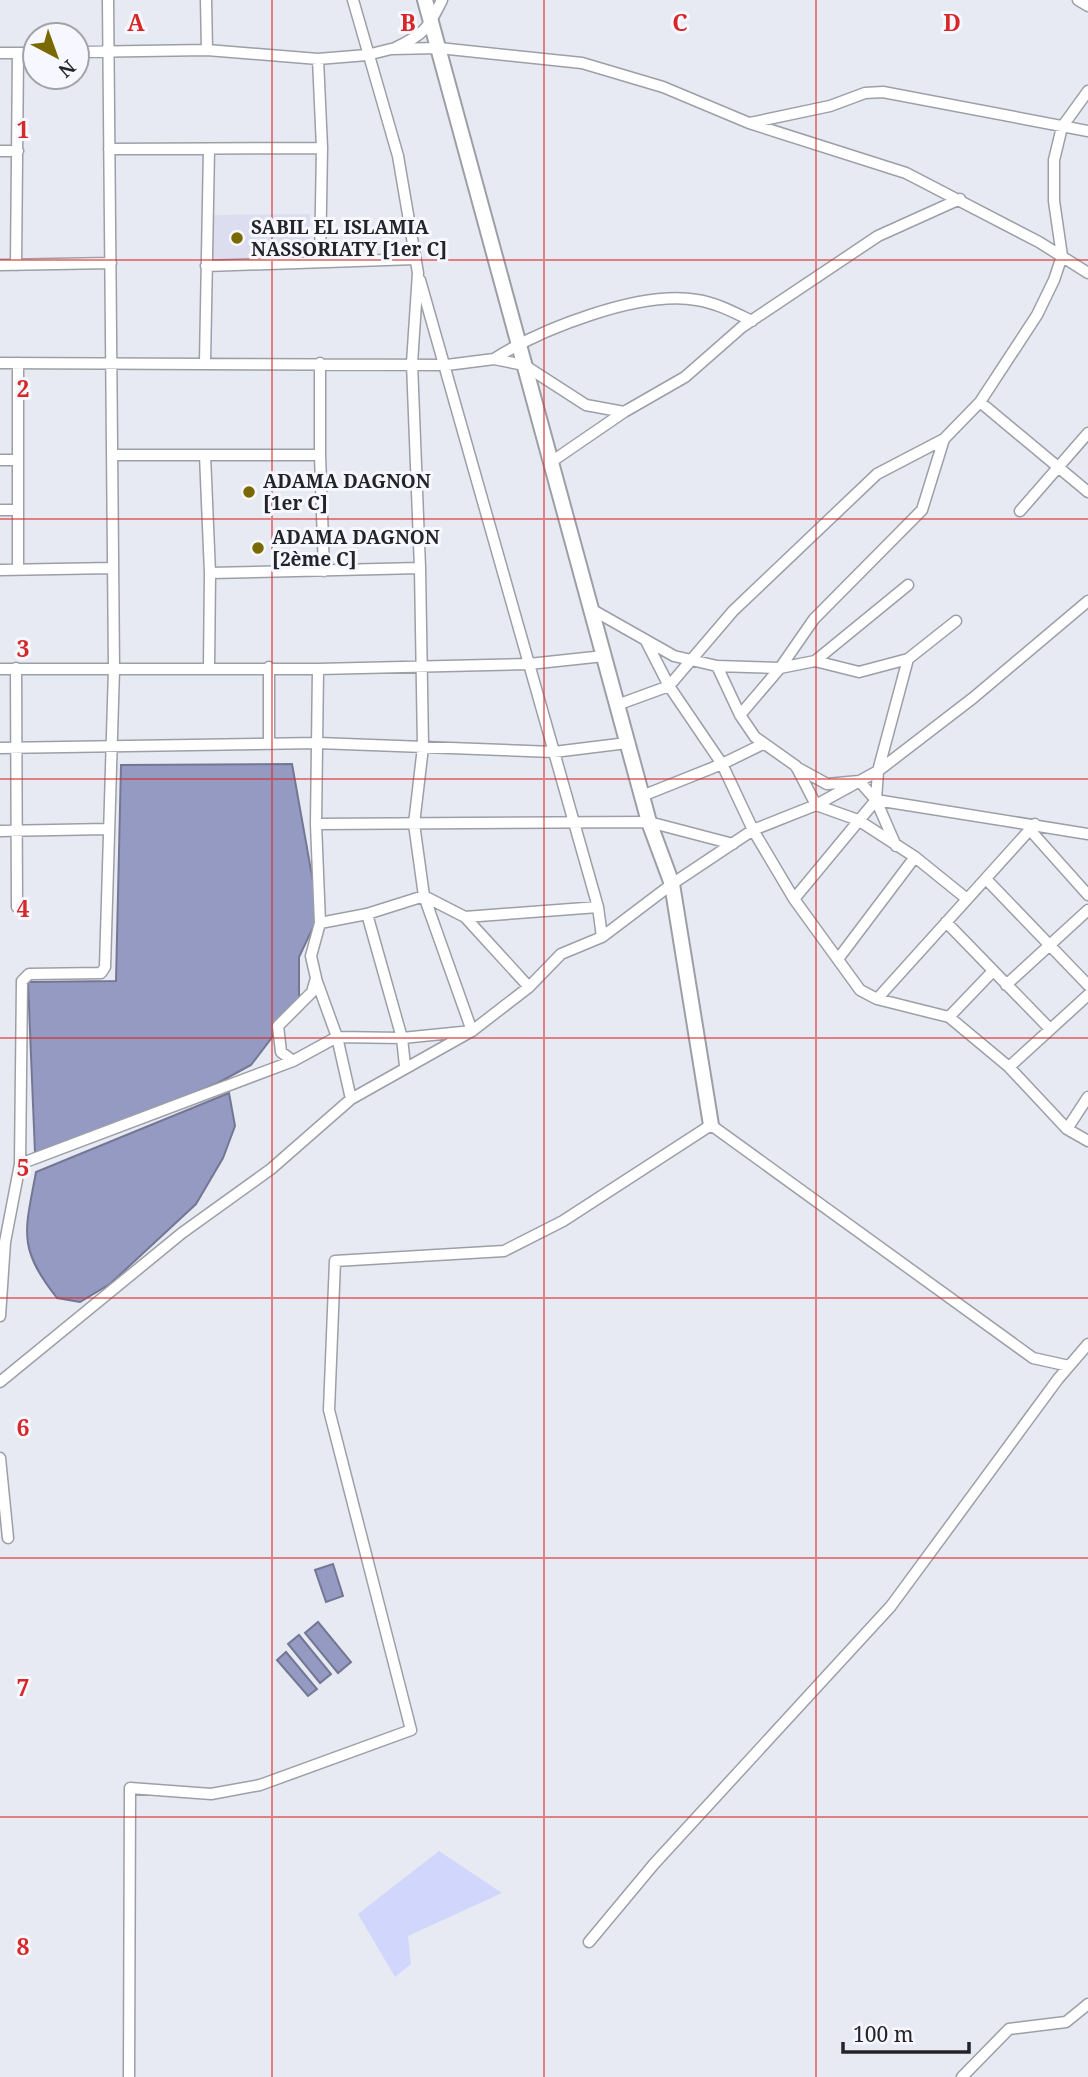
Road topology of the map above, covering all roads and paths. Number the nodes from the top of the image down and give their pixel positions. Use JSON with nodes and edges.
{"nodes":[{"id":1,"x":108,"y":0,"type":"edge"},
{"id":2,"x":206,"y":0,"type":"edge"},
{"id":3,"x":353,"y":0,"type":"edge"},
{"id":4,"x":425,"y":0,"type":"edge"},
{"id":5,"x":442,"y":0,"type":"edge"},
{"id":6,"x":1078,"y":0,"type":"edge"},
{"id":7,"x":1088,"y":6,"type":"edge"},
{"id":8,"x":432,"y":25,"type":"junction"},
{"id":9,"x":439,"y":48,"type":"junction"},
{"id":10,"x":391,"y":49,"type":"junction"},
{"id":11,"x":207,"y":50,"type":"junction"},
{"id":12,"x":91,"y":52,"type":"edge"},
{"id":13,"x":110,"y":52,"type":"junction"},
{"id":14,"x":0,"y":53,"type":"edge"},
{"id":15,"x":19,"y":53,"type":"joint"},
{"id":16,"x":367,"y":55,"type":"junction"},
{"id":17,"x":318,"y":59,"type":"junction"},
{"id":18,"x":1088,"y":91,"type":"edge"},
{"id":19,"x":750,"y":123,"type":"junction"},
{"id":20,"x":1062,"y":127,"type":"junction"},
{"id":21,"x":1088,"y":131,"type":"edge"},
{"id":22,"x":322,"y":148,"type":"junction"},
{"id":23,"x":109,"y":149,"type":"junction"},
{"id":24,"x":209,"y":149,"type":"junction"},
{"id":25,"x":0,"y":151,"type":"edge"},
{"id":26,"x":18,"y":151,"type":"junction"},
{"id":27,"x":960,"y":199,"type":"junction"},
{"id":28,"x":1062,"y":257,"type":"junction"},
{"id":29,"x":415,"y":259,"type":"junction"},
{"id":30,"x":320,"y":262,"type":"junction"},
{"id":31,"x":111,"y":263,"type":"junction"},
{"id":32,"x":0,"y":265,"type":"edge"},
{"id":33,"x":16,"y":265,"type":"junction"},
{"id":34,"x":206,"y":266,"type":"junction"},
{"id":35,"x":418,"y":273,"type":"junction"},
{"id":36,"x":1088,"y":273,"type":"edge"},
{"id":37,"x":752,"y":321,"type":"junction"},
{"id":38,"x":520,"y":343,"type":"junction"},
{"id":39,"x":494,"y":359,"type":"junction"},
{"id":40,"x":112,"y":362,"type":"junction"},
{"id":41,"x":0,"y":363,"type":"edge"},
{"id":42,"x":18,"y":363,"type":"junction"},
{"id":43,"x":205,"y":363,"type":"junction"},
{"id":44,"x":320,"y":363,"type":"junction"},
{"id":45,"x":412,"y":363,"type":"junction"},
{"id":46,"x":447,"y":365,"type":"junction"},
{"id":47,"x":524,"y":365,"type":"junction"},
{"id":48,"x":980,"y":402,"type":"junction"},
{"id":49,"x":624,"y":412,"type":"junction"},
{"id":50,"x":1088,"y":433,"type":"edge"},
{"id":51,"x":944,"y":439,"type":"junction"},
{"id":52,"x":113,"y":455,"type":"junction"},
{"id":53,"x":320,"y":455,"type":"junction"},
{"id":54,"x":205,"y":456,"type":"junction"},
{"id":55,"x":0,"y":460,"type":"edge"},
{"id":56,"x":18,"y":460,"type":"junction"},
{"id":57,"x":551,"y":462,"type":"junction"},
{"id":58,"x":1058,"y":468,"type":"junction"},
{"id":59,"x":1088,"y":492,"type":"edge"},
{"id":60,"x":0,"y":510,"type":"edge"},
{"id":61,"x":17,"y":510,"type":"junction"},
{"id":62,"x":1020,"y":510,"type":"dead end"},
{"id":63,"x":113,"y":568,"type":"junction"},
{"id":64,"x":420,"y":568,"type":"junction"},
{"id":65,"x":0,"y":570,"type":"edge"},
{"id":66,"x":18,"y":570,"type":"junction"},
{"id":67,"x":324,"y":571,"type":"junction"},
{"id":68,"x":210,"y":573,"type":"junction"},
{"id":69,"x":908,"y":584,"type":"dead end"},
{"id":70,"x":1088,"y":601,"type":"edge"},
{"id":71,"x":591,"y":609,"type":"junction"},
{"id":72,"x":956,"y":621,"type":"dead end"},
{"id":73,"x":646,"y":641,"type":"junction"},
{"id":74,"x":604,"y":656,"type":"junction"},
{"id":75,"x":908,"y":659,"type":"junction"},
{"id":76,"x":816,"y":662,"type":"junction"},
{"id":77,"x":692,"y":663,"type":"junction"},
{"id":78,"x":529,"y":664,"type":"junction"},
{"id":79,"x":422,"y":666,"type":"junction"},
{"id":80,"x":717,"y":666,"type":"junction"},
{"id":81,"x":209,"y":667,"type":"junction"},
{"id":82,"x":269,"y":667,"type":"junction"},
{"id":83,"x":0,"y":668,"type":"edge"},
{"id":84,"x":16,"y":668,"type":"junction"},
{"id":85,"x":780,"y":668,"type":"junction"},
{"id":86,"x":114,"y":669,"type":"junction"},
{"id":87,"x":318,"y":669,"type":"junction"},
{"id":88,"x":669,"y":687,"type":"junction"},
{"id":89,"x":617,"y":705,"type":"junction"},
{"id":90,"x":740,"y":715,"type":"junction"},
{"id":91,"x":318,"y":743,"type":"junction"},
{"id":92,"x":628,"y":743,"type":"junction"},
{"id":93,"x":269,"y":744,"type":"junction"},
{"id":94,"x":763,"y":744,"type":"junction"},
{"id":95,"x":109,"y":747,"type":"junction"},
{"id":96,"x":423,"y":747,"type":"junction"},
{"id":97,"x":0,"y":748,"type":"edge"},
{"id":98,"x":15,"y":749,"type":"junction"},
{"id":99,"x":554,"y":752,"type":"junction"},
{"id":100,"x":722,"y":764,"type":"junction"},
{"id":101,"x":796,"y":766,"type":"junction"},
{"id":102,"x":878,"y":771,"type":"junction"},
{"id":103,"x":859,"y":781,"type":"junction"},
{"id":104,"x":642,"y":796,"type":"junction"},
{"id":105,"x":876,"y":800,"type":"junction"},
{"id":106,"x":816,"y":805,"type":"junction"},
{"id":107,"x":858,"y":820,"type":"junction"},
{"id":108,"x":649,"y":822,"type":"junction"},
{"id":109,"x":316,"y":824,"type":"junction"},
{"id":110,"x":414,"y":824,"type":"junction"},
{"id":111,"x":574,"y":824,"type":"junction"},
{"id":112,"x":1032,"y":827,"type":"junction"},
{"id":113,"x":107,"y":829,"type":"junction"},
{"id":114,"x":753,"y":830,"type":"junction"},
{"id":115,"x":0,"y":831,"type":"edge"},
{"id":116,"x":17,"y":832,"type":"junction"},
{"id":117,"x":1088,"y":834,"type":"edge"},
{"id":118,"x":733,"y":844,"type":"junction"},
{"id":119,"x":896,"y":846,"type":"junction"},
{"id":120,"x":915,"y":857,"type":"junction"},
{"id":121,"x":986,"y":879,"type":"junction"},
{"id":122,"x":671,"y":884,"type":"junction"},
{"id":123,"x":1088,"y":895,"type":"edge"},
{"id":124,"x":424,"y":897,"type":"junction"},
{"id":125,"x":794,"y":899,"type":"junction"},
{"id":126,"x":967,"y":899,"type":"junction"},
{"id":127,"x":17,"y":907,"type":"dead end"},
{"id":128,"x":598,"y":907,"type":"junction"},
{"id":129,"x":1088,"y":910,"type":"edge"},
{"id":130,"x":367,"y":914,"type":"junction"},
{"id":131,"x":465,"y":917,"type":"junction"},
{"id":132,"x":946,"y":922,"type":"junction"},
{"id":133,"x":320,"y":923,"type":"junction"},
{"id":134,"x":602,"y":937,"type":"junction"},
{"id":135,"x":1050,"y":945,"type":"junction"},
{"id":136,"x":838,"y":959,"type":"junction"},
{"id":137,"x":993,"y":971,"type":"junction"},
{"id":138,"x":316,"y":978,"type":"junction"},
{"id":139,"x":1006,"y":985,"type":"junction"},
{"id":140,"x":1088,"y":985,"type":"edge"},
{"id":141,"x":529,"y":987,"type":"junction"},
{"id":142,"x":1088,"y":995,"type":"edge"},
{"id":143,"x":877,"y":999,"type":"junction"},
{"id":144,"x":949,"y":1017,"type":"junction"},
{"id":145,"x":1050,"y":1029,"type":"junction"},
{"id":146,"x":472,"y":1031,"type":"junction"},
{"id":147,"x":337,"y":1037,"type":"junction"},
{"id":148,"x":402,"y":1038,"type":"junction"},
{"id":149,"x":293,"y":1061,"type":"junction"},
{"id":150,"x":405,"y":1066,"type":"junction"},
{"id":151,"x":1009,"y":1067,"type":"junction"},
{"id":152,"x":1088,"y":1097,"type":"edge"},
{"id":153,"x":351,"y":1099,"type":"junction"},
{"id":154,"x":710,"y":1125,"type":"junction"},
{"id":155,"x":1067,"y":1129,"type":"junction"},
{"id":156,"x":1088,"y":1141,"type":"edge"},
{"id":157,"x":20,"y":1164,"type":"junction"},
{"id":158,"x":0,"y":1316,"type":"edge"},
{"id":159,"x":1088,"y":1344,"type":"edge"},
{"id":160,"x":1069,"y":1366,"type":"junction"},
{"id":161,"x":0,"y":1382,"type":"edge"},
{"id":162,"x":0,"y":1458,"type":"edge"},
{"id":163,"x":8,"y":1538,"type":"dead end"},
{"id":164,"x":589,"y":1942,"type":"dead end"},
{"id":165,"x":1088,"y":2004,"type":"edge"},
{"id":166,"x":129,"y":2077,"type":"edge"},
{"id":167,"x":962,"y":2077,"type":"edge"}],
"edges":[{"from":1,"to":13,"type":"street"},
{"from":2,"to":11,"type":"street"},
{"from":3,"to":16,"type":"street"},
{"from":4,"to":8,"type":"street"},
{"from":5,"to":8,"type":"street"},
{"from":6,"to":7,"type":"street"},
{"from":8,"to":9,"type":"street"},
{"from":8,"to":10,"type":"street"},
{"from":9,"to":10,"type":"street"},
{"from":9,"to":19,"type":"street"},
{"from":9,"to":38,"type":"street"},
{"from":10,"to":16,"type":"street"},
{"from":11,"to":13,"type":"street"},
{"from":11,"to":17,"type":"street"},
{"from":12,"to":13,"type":"street"},
{"from":13,"to":23,"type":"street"},
{"from":14,"to":15,"type":"street"},
{"from":15,"to":26,"type":"street"},
{"from":16,"to":17,"type":"street"},
{"from":16,"to":29,"type":"street"},
{"from":17,"to":22,"type":"street"},
{"from":18,"to":20,"type":"street"},
{"from":19,"to":20,"type":"street"},
{"from":19,"to":27,"type":"street"},
{"from":20,"to":21,"type":"street"},
{"from":20,"to":28,"type":"street"},
{"from":22,"to":24,"type":"street"},
{"from":22,"to":30,"type":"street"},
{"from":23,"to":24,"type":"street"},
{"from":23,"to":31,"type":"street"},
{"from":24,"to":34,"type":"street"},
{"from":25,"to":26,"type":"street"},
{"from":26,"to":33,"type":"street"},
{"from":27,"to":28,"type":"street"},
{"from":27,"to":37,"type":"street"},
{"from":28,"to":36,"type":"street"},
{"from":28,"to":48,"type":"street"},
{"from":29,"to":30,"type":"street"},
{"from":29,"to":35,"type":"street"},
{"from":30,"to":34,"type":"street"},
{"from":31,"to":33,"type":"street"},
{"from":31,"to":40,"type":"street"},
{"from":32,"to":33,"type":"street"},
{"from":34,"to":43,"type":"street"},
{"from":35,"to":45,"type":"street"},
{"from":35,"to":46,"type":"street"},
{"from":37,"to":38,"type":"street"},
{"from":37,"to":49,"type":"street"},
{"from":38,"to":39,"type":"street"},
{"from":38,"to":47,"type":"street"},
{"from":39,"to":46,"type":"street"},
{"from":39,"to":47,"type":"street"},
{"from":40,"to":42,"type":"street"},
{"from":40,"to":43,"type":"street"},
{"from":40,"to":52,"type":"street"},
{"from":41,"to":42,"type":"street"},
{"from":42,"to":56,"type":"street"},
{"from":43,"to":44,"type":"street"},
{"from":44,"to":45,"type":"street"},
{"from":44,"to":53,"type":"street"},
{"from":45,"to":46,"type":"street"},
{"from":45,"to":64,"type":"street"},
{"from":46,"to":78,"type":"street"},
{"from":47,"to":49,"type":"street"},
{"from":47,"to":57,"type":"street"},
{"from":48,"to":51,"type":"street"},
{"from":48,"to":58,"type":"street"},
{"from":49,"to":57,"type":"street"},
{"from":50,"to":58,"type":"street"},
{"from":51,"to":77,"type":"street"},
{"from":51,"to":85,"type":"street"},
{"from":52,"to":54,"type":"street"},
{"from":52,"to":63,"type":"street"},
{"from":53,"to":54,"type":"street"},
{"from":53,"to":67,"type":"street"},
{"from":54,"to":68,"type":"street"},
{"from":55,"to":56,"type":"street"},
{"from":56,"to":61,"type":"street"},
{"from":57,"to":71,"type":"street"},
{"from":58,"to":59,"type":"street"},
{"from":58,"to":62,"type":"street"},
{"from":60,"to":61,"type":"street"},
{"from":61,"to":66,"type":"street"},
{"from":63,"to":66,"type":"street"},
{"from":63,"to":86,"type":"street"},
{"from":64,"to":67,"type":"street"},
{"from":64,"to":79,"type":"street"},
{"from":65,"to":66,"type":"street"},
{"from":67,"to":68,"type":"street"},
{"from":68,"to":81,"type":"street"},
{"from":69,"to":76,"type":"street"},
{"from":70,"to":102,"type":"street"},
{"from":71,"to":73,"type":"street"},
{"from":71,"to":74,"type":"street"},
{"from":72,"to":75,"type":"street"},
{"from":73,"to":77,"type":"street"},
{"from":73,"to":88,"type":"street"},
{"from":74,"to":78,"type":"street"},
{"from":74,"to":89,"type":"street"},
{"from":75,"to":76,"type":"street"},
{"from":75,"to":102,"type":"street"},
{"from":76,"to":85,"type":"street"},
{"from":77,"to":80,"type":"street"},
{"from":77,"to":88,"type":"street"},
{"from":78,"to":79,"type":"street"},
{"from":78,"to":99,"type":"street"},
{"from":79,"to":87,"type":"street"},
{"from":79,"to":96,"type":"street"},
{"from":80,"to":85,"type":"street"},
{"from":80,"to":90,"type":"street"},
{"from":81,"to":82,"type":"street"},
{"from":81,"to":86,"type":"street"},
{"from":82,"to":87,"type":"street"},
{"from":82,"to":93,"type":"street"},
{"from":83,"to":84,"type":"street"},
{"from":84,"to":86,"type":"street"},
{"from":84,"to":98,"type":"street"},
{"from":85,"to":90,"type":"street"},
{"from":86,"to":95,"type":"street"},
{"from":87,"to":91,"type":"street"},
{"from":88,"to":89,"type":"street"},
{"from":88,"to":100,"type":"street"},
{"from":89,"to":92,"type":"street"},
{"from":90,"to":94,"type":"street"},
{"from":91,"to":93,"type":"street"},
{"from":91,"to":96,"type":"street"},
{"from":91,"to":109,"type":"street"},
{"from":92,"to":99,"type":"street"},
{"from":92,"to":104,"type":"street"},
{"from":93,"to":95,"type":"street"},
{"from":94,"to":100,"type":"street"},
{"from":94,"to":101,"type":"street"},
{"from":95,"to":98,"type":"street"},
{"from":95,"to":113,"type":"street"},
{"from":96,"to":99,"type":"street"},
{"from":96,"to":110,"type":"street"},
{"from":97,"to":98,"type":"street"},
{"from":98,"to":116,"type":"street"},
{"from":99,"to":111,"type":"street"},
{"from":100,"to":104,"type":"street"},
{"from":100,"to":114,"type":"street"},
{"from":101,"to":103,"type":"street"},
{"from":101,"to":106,"type":"street"},
{"from":102,"to":103,"type":"street"},
{"from":102,"to":105,"type":"street"},
{"from":103,"to":105,"type":"street"},
{"from":103,"to":106,"type":"street"},
{"from":104,"to":108,"type":"street"},
{"from":105,"to":107,"type":"street"},
{"from":105,"to":112,"type":"street"},
{"from":105,"to":119,"type":"street"},
{"from":106,"to":107,"type":"street"},
{"from":106,"to":114,"type":"street"},
{"from":107,"to":119,"type":"street"},
{"from":107,"to":125,"type":"street"},
{"from":108,"to":111,"type":"street"},
{"from":108,"to":118,"type":"street"},
{"from":108,"to":122,"type":"street"},
{"from":109,"to":110,"type":"street"},
{"from":109,"to":133,"type":"street"},
{"from":110,"to":111,"type":"street"},
{"from":110,"to":124,"type":"street"},
{"from":111,"to":128,"type":"street"},
{"from":112,"to":117,"type":"street"},
{"from":112,"to":121,"type":"street"},
{"from":112,"to":123,"type":"street"},
{"from":113,"to":116,"type":"street"},
{"from":113,"to":157,"type":"street"},
{"from":114,"to":118,"type":"street"},
{"from":114,"to":125,"type":"street"},
{"from":115,"to":116,"type":"street"},
{"from":116,"to":127,"type":"street"},
{"from":118,"to":122,"type":"street"},
{"from":119,"to":120,"type":"street"},
{"from":120,"to":126,"type":"street"},
{"from":120,"to":136,"type":"street"},
{"from":121,"to":126,"type":"street"},
{"from":121,"to":135,"type":"street"},
{"from":122,"to":134,"type":"street"},
{"from":122,"to":154,"type":"street"},
{"from":124,"to":130,"type":"street"},
{"from":124,"to":131,"type":"street"},
{"from":124,"to":146,"type":"street"},
{"from":125,"to":136,"type":"street"},
{"from":126,"to":132,"type":"street"},
{"from":128,"to":131,"type":"street"},
{"from":128,"to":134,"type":"street"},
{"from":129,"to":135,"type":"street"},
{"from":130,"to":133,"type":"street"},
{"from":130,"to":148,"type":"street"},
{"from":131,"to":141,"type":"street"},
{"from":132,"to":137,"type":"street"},
{"from":132,"to":143,"type":"street"},
{"from":133,"to":138,"type":"street"},
{"from":134,"to":141,"type":"street"},
{"from":135,"to":139,"type":"street"},
{"from":135,"to":140,"type":"street"},
{"from":136,"to":143,"type":"street"},
{"from":137,"to":139,"type":"street"},
{"from":137,"to":144,"type":"street"},
{"from":138,"to":147,"type":"street"},
{"from":138,"to":149,"type":"street"},
{"from":139,"to":145,"type":"street"},
{"from":141,"to":146,"type":"street"},
{"from":142,"to":145,"type":"street"},
{"from":143,"to":144,"type":"street"},
{"from":144,"to":151,"type":"street"},
{"from":145,"to":151,"type":"street"},
{"from":146,"to":148,"type":"street"},
{"from":146,"to":150,"type":"street"},
{"from":147,"to":148,"type":"street"},
{"from":147,"to":149,"type":"street"},
{"from":147,"to":153,"type":"street"},
{"from":148,"to":150,"type":"street"},
{"from":149,"to":157,"type":"street"},
{"from":150,"to":153,"type":"street"},
{"from":151,"to":155,"type":"street"},
{"from":152,"to":155,"type":"street"},
{"from":153,"to":161,"type":"street"},
{"from":154,"to":160,"type":"street"},
{"from":154,"to":166,"type":"street"},
{"from":155,"to":156,"type":"street"},
{"from":157,"to":158,"type":"street"},
{"from":159,"to":160,"type":"street"},
{"from":160,"to":164,"type":"street"},
{"from":162,"to":163,"type":"street"},
{"from":165,"to":167,"type":"street"}]}
